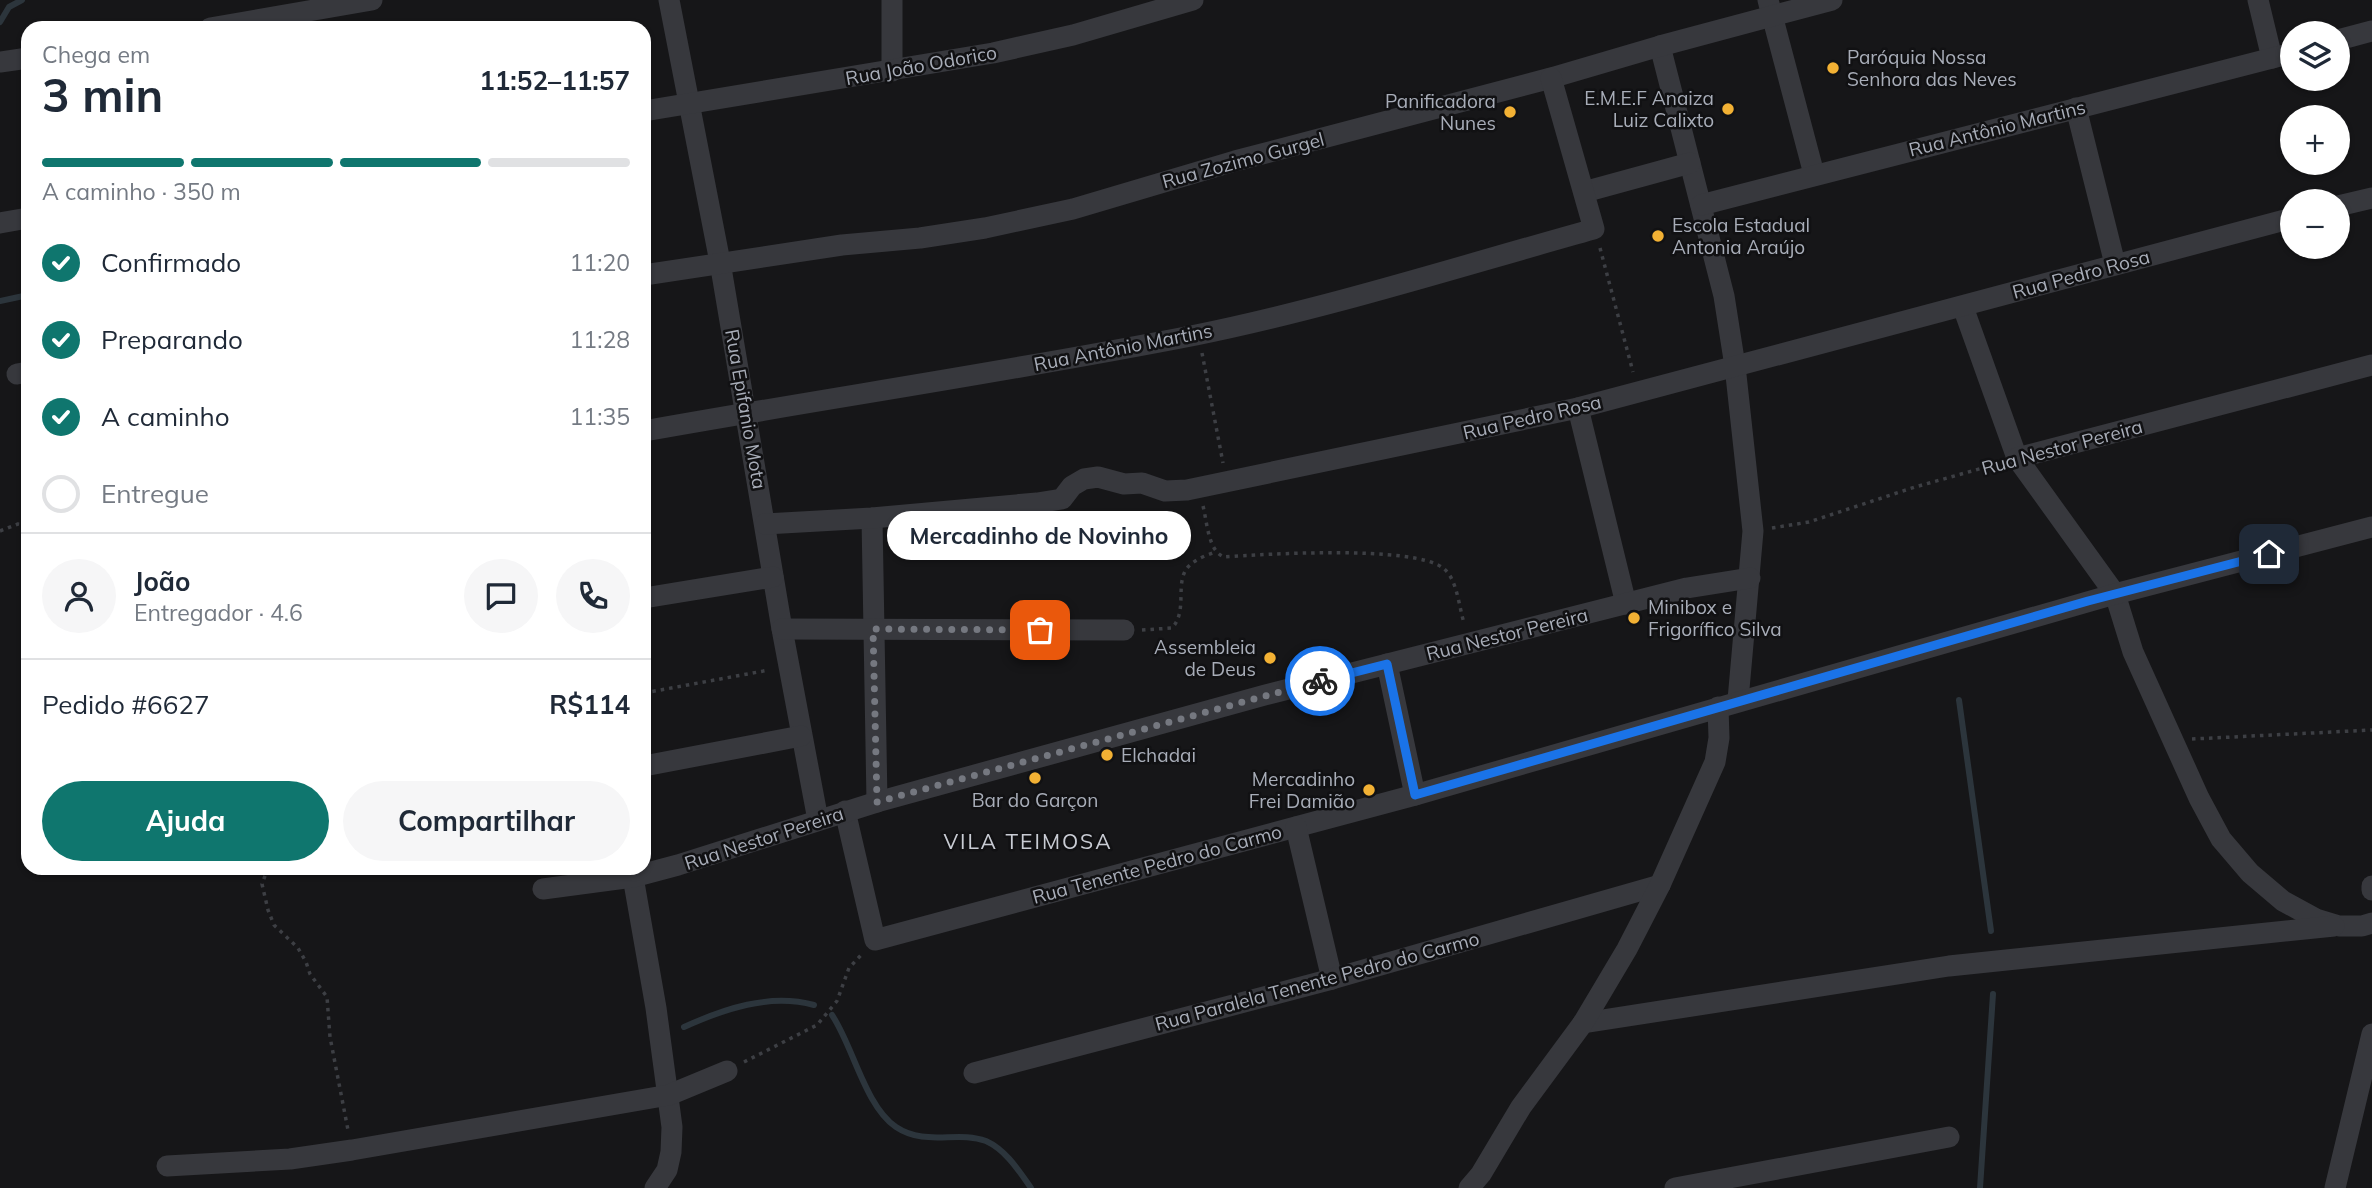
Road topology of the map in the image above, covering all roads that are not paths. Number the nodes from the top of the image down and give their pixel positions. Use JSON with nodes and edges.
{"nodes":[{"id":1,"x":372,"y":0,"type":"edge"},
{"id":2,"x":669,"y":0,"type":"edge"},
{"id":3,"x":891,"y":0,"type":"edge"},
{"id":4,"x":1193,"y":0,"type":"edge"},
{"id":5,"x":1832,"y":0,"type":"edge"},
{"id":6,"x":2258,"y":0,"type":"edge"},
{"id":7,"x":1770,"y":8,"type":"edge"},
{"id":8,"x":317,"y":13,"type":"edge"},
{"id":9,"x":260,"y":21,"type":"edge"},
{"id":10,"x":2372,"y":31,"type":"edge"},
{"id":11,"x":2350,"y":37,"type":"edge"},
{"id":12,"x":1660,"y":46,"type":"junction"},
{"id":13,"x":2280,"y":50,"type":"edge"},
{"id":14,"x":2280,"y":56,"type":"edge"},
{"id":15,"x":892,"y":71,"type":"junction"},
{"id":16,"x":1551,"y":78,"type":"junction"},
{"id":17,"x":690,"y":104,"type":"junction"},
{"id":18,"x":2076,"y":107,"type":"junction"},
{"id":19,"x":651,"y":110,"type":"edge"},
{"id":20,"x":1690,"y":163,"type":"junction"},
{"id":21,"x":1814,"y":174,"type":"junction"},
{"id":22,"x":1584,"y":192,"type":"junction"},
{"id":23,"x":2372,"y":198,"type":"edge"},
{"id":24,"x":2350,"y":203,"type":"edge"},
{"id":25,"x":1701,"y":205,"type":"junction"},
{"id":26,"x":21,"y":219,"type":"edge"},
{"id":27,"x":2280,"y":221,"type":"edge"},
{"id":28,"x":0,"y":223,"type":"edge"},
{"id":29,"x":720,"y":262,"type":"junction"},
{"id":30,"x":2115,"y":264,"type":"junction"},
{"id":31,"x":651,"y":274,"type":"edge"},
{"id":32,"x":1963,"y":307,"type":"junction"},
{"id":33,"x":2372,"y":365,"type":"edge"},
{"id":34,"x":1735,"y":366,"type":"junction"},
{"id":35,"x":1578,"y":408,"type":"junction"},
{"id":36,"x":746,"y":413,"type":"junction"},
{"id":37,"x":651,"y":430,"type":"edge"},
{"id":38,"x":2017,"y":458,"type":"junction"},
{"id":39,"x":872,"y":517,"type":"junction"},
{"id":40,"x":765,"y":524,"type":"junction"},
{"id":41,"x":2372,"y":527,"type":"edge"},
{"id":42,"x":773,"y":577,"type":"junction"},
{"id":43,"x":1750,"y":578,"type":"junction"},
{"id":44,"x":2115,"y":594,"type":"junction"},
{"id":45,"x":651,"y":597,"type":"edge"},
{"id":46,"x":1626,"y":604,"type":"junction"},
{"id":47,"x":782,"y":629,"type":"junction"},
{"id":48,"x":873,"y":629,"type":"junction"},
{"id":49,"x":1124,"y":630,"type":"road end"},
{"id":50,"x":1387,"y":664,"type":"junction"},
{"id":51,"x":1728,"y":704,"type":"junction"},
{"id":52,"x":801,"y":736,"type":"junction"},
{"id":53,"x":651,"y":765,"type":"edge"},
{"id":54,"x":1415,"y":795,"type":"junction"},
{"id":55,"x":877,"y":802,"type":"junction"},
{"id":56,"x":845,"y":811,"type":"junction"},
{"id":57,"x":818,"y":820,"type":"junction"},
{"id":58,"x":1296,"y":827,"type":"junction"},
{"id":59,"x":651,"y":872,"type":"edge"},
{"id":60,"x":640,"y":875,"type":"edge"},
{"id":61,"x":633,"y":877,"type":"junction"},
{"id":62,"x":1660,"y":885,"type":"junction"},
{"id":63,"x":543,"y":889,"type":"dead end"},
{"id":64,"x":2372,"y":923,"type":"edge"},
{"id":65,"x":2339,"y":926,"type":"junction"},
{"id":66,"x":1332,"y":979,"type":"junction"},
{"id":67,"x":1583,"y":1023,"type":"junction"},
{"id":68,"x":2372,"y":1034,"type":"edge"},
{"id":69,"x":727,"y":1071,"type":"road end"},
{"id":70,"x":974,"y":1073,"type":"dead end"},
{"id":71,"x":668,"y":1095,"type":"junction"},
{"id":72,"x":1949,"y":1137,"type":"dead end"},
{"id":73,"x":167,"y":1166,"type":"dead end"},
{"id":74,"x":655,"y":1188,"type":"edge"},
{"id":75,"x":1469,"y":1188,"type":"edge"},
{"id":76,"x":1675,"y":1188,"type":"edge"},
{"id":77,"x":2335,"y":1188,"type":"edge"}],
"edges":[{"from":1,"to":8,"type":"street"},
{"from":2,"to":17,"type":"street","name":"Rua Epifanio Mota"},
{"from":3,"to":15,"type":"street"},
{"from":4,"to":15,"type":"street","name":"Rua João Odorico"},
{"from":5,"to":7,"type":"street","name":"Rua Zozimo Gurgel"},
{"from":6,"to":13,"type":"street"},
{"from":7,"to":12,"type":"street","name":"Rua Zozimo Gurgel"},
{"from":7,"to":21,"type":"street"},
{"from":8,"to":9,"type":"street"},
{"from":10,"to":11,"type":"street"},
{"from":12,"to":16,"type":"street","name":"Rua Zozimo Gurgel"},
{"from":12,"to":20,"type":"street"},
{"from":14,"to":18,"type":"street","name":"Rua Antônio Martins"},
{"from":15,"to":17,"type":"street","name":"Rua João Odorico"},
{"from":16,"to":22,"type":"street"},
{"from":16,"to":29,"type":"street","name":"Rua Zozimo Gurgel"},
{"from":17,"to":19,"type":"street","name":"Rua João Odorico"},
{"from":17,"to":29,"type":"street","name":"Rua Epifanio Mota"},
{"from":18,"to":21,"type":"street","name":"Rua Antônio Martins"},
{"from":18,"to":30,"type":"street"},
{"from":20,"to":22,"type":"street"},
{"from":20,"to":25,"type":"street"},
{"from":21,"to":25,"type":"street","name":"Rua Antônio Martins"},
{"from":22,"to":36,"type":"street","name":"Rua Antônio Martins"},
{"from":23,"to":24,"type":"street"},
{"from":25,"to":34,"type":"street"},
{"from":26,"to":28,"type":"street"},
{"from":27,"to":30,"type":"street","name":"Rua Pedro Rosa"},
{"from":29,"to":31,"type":"street","name":"Rua Zozimo Gurgel"},
{"from":29,"to":36,"type":"street","name":"Rua Epifanio Mota"},
{"from":30,"to":32,"type":"street","name":"Rua Pedro Rosa"},
{"from":32,"to":34,"type":"street","name":"Rua Pedro Rosa"},
{"from":32,"to":38,"type":"street"},
{"from":33,"to":38,"type":"street","name":"Rua Nestor Pereira"},
{"from":34,"to":35,"type":"street","name":"Rua Pedro Rosa"},
{"from":34,"to":43,"type":"street"},
{"from":35,"to":39,"type":"street","name":"Rua Pedro Rosa"},
{"from":35,"to":46,"type":"street"},
{"from":36,"to":37,"type":"street","name":"Rua Antônio Martins"},
{"from":36,"to":40,"type":"street","name":"Rua Epifanio Mota"},
{"from":38,"to":44,"type":"street"},
{"from":39,"to":40,"type":"street","name":"Rua Pedro Rosa"},
{"from":39,"to":48,"type":"street"},
{"from":40,"to":42,"type":"street","name":"Rua Epifanio Mota"},
{"from":41,"to":44,"type":"street","name":"Rua Tenente Pedro do Carmo"},
{"from":42,"to":45,"type":"street"},
{"from":42,"to":47,"type":"street","name":"Rua Epifanio Mota"},
{"from":43,"to":46,"type":"street","name":"Rua Nestor Pereira"},
{"from":43,"to":51,"type":"street"},
{"from":44,"to":51,"type":"street","name":"Rua Tenente Pedro do Carmo"},
{"from":44,"to":65,"type":"street"},
{"from":46,"to":50,"type":"street","name":"Rua Nestor Pereira"},
{"from":47,"to":48,"type":"street"},
{"from":47,"to":52,"type":"street","name":"Rua Epifanio Mota"},
{"from":48,"to":49,"type":"street"},
{"from":48,"to":55,"type":"street"},
{"from":50,"to":54,"type":"street"},
{"from":50,"to":55,"type":"street","name":"Rua Nestor Pereira"},
{"from":51,"to":54,"type":"street","name":"Rua Tenente Pedro do Carmo"},
{"from":51,"to":62,"type":"street"},
{"from":52,"to":53,"type":"street"},
{"from":52,"to":57,"type":"street","name":"Rua Epifanio Mota"},
{"from":54,"to":58,"type":"street","name":"Rua Tenente Pedro do Carmo"},
{"from":55,"to":56,"type":"street","name":"Rua Nestor Pereira"},
{"from":56,"to":57,"type":"street","name":"Rua Nestor Pereira"},
{"from":56,"to":58,"type":"street","name":"Rua Tenente Pedro do Carmo"},
{"from":57,"to":59,"type":"street","name":"Rua Nestor Pereira"},
{"from":58,"to":66,"type":"street"},
{"from":60,"to":61,"type":"street","name":"Rua Nestor Pereira"},
{"from":61,"to":63,"type":"street","name":"Rua Nestor Pereira"},
{"from":61,"to":71,"type":"street"},
{"from":62,"to":66,"type":"street","name":"Rua Paralela Tenente Pedro do Carmo"},
{"from":62,"to":67,"type":"street"},
{"from":64,"to":65,"type":"street"},
{"from":65,"to":67,"type":"street"},
{"from":66,"to":70,"type":"street","name":"Rua Paralela Tenente Pedro do Carmo"},
{"from":67,"to":75,"type":"street"},
{"from":68,"to":77,"type":"street"},
{"from":69,"to":71,"type":"street"},
{"from":71,"to":73,"type":"street"},
{"from":71,"to":74,"type":"street"},
{"from":72,"to":76,"type":"street"}]}
